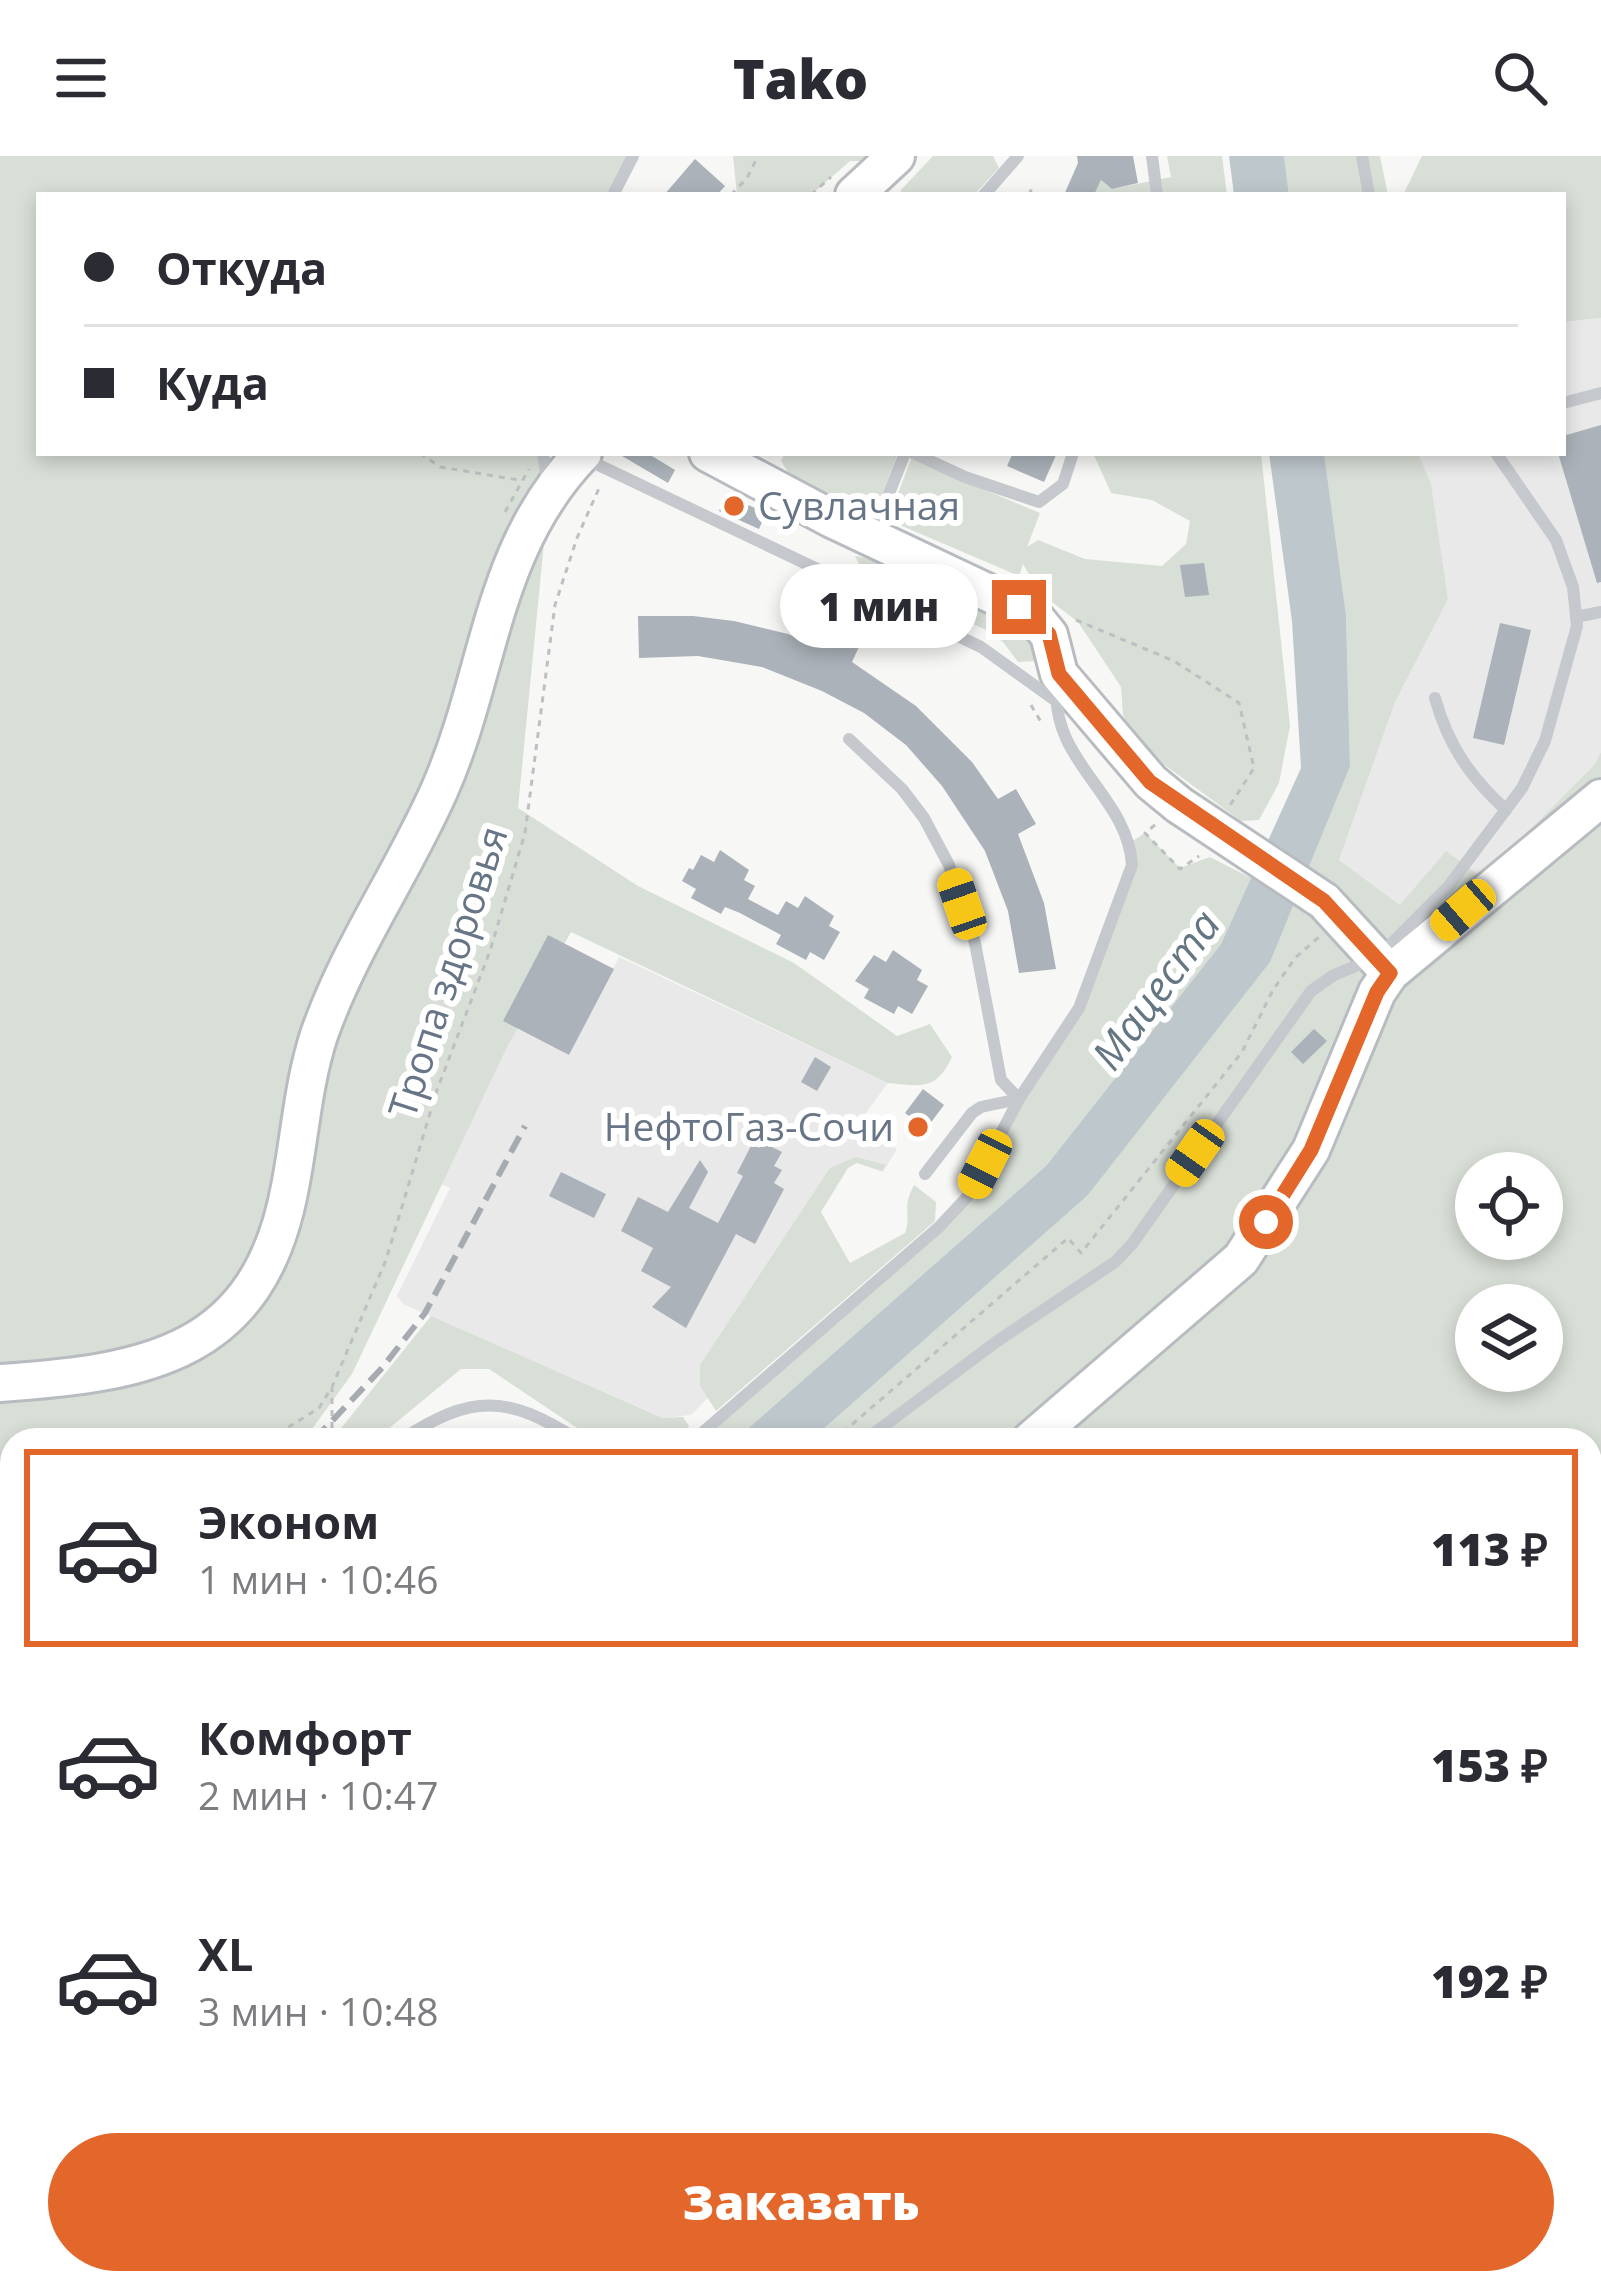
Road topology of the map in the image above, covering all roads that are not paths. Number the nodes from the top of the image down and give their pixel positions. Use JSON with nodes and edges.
{"nodes":[{"id":1,"x":633,"y":156,"type":"edge"},
{"id":2,"x":896,"y":156,"type":"edge"},
{"id":3,"x":1018,"y":156,"type":"edge"},
{"id":4,"x":1152,"y":156,"type":"edge"},
{"id":5,"x":1362,"y":156,"type":"edge"},
{"id":6,"x":868,"y":190,"type":"edge"},
{"id":7,"x":615,"y":192,"type":"edge"},
{"id":8,"x":987,"y":192,"type":"edge"},
{"id":9,"x":1157,"y":192,"type":"edge"},
{"id":10,"x":1368,"y":192,"type":"edge"},
{"id":11,"x":1601,"y":393,"type":"edge"},
{"id":12,"x":1566,"y":402,"type":"edge"},
{"id":13,"x":714,"y":456,"type":"edge"},
{"id":14,"x":908,"y":456,"type":"edge"},
{"id":15,"x":916,"y":456,"type":"edge"},
{"id":16,"x":1072,"y":456,"type":"edge"},
{"id":17,"x":1498,"y":456,"type":"edge"},
{"id":18,"x":577,"y":461,"type":"edge"},
{"id":19,"x":871,"y":537,"type":"junction"},
{"id":20,"x":1601,"y":612,"type":"edge"},
{"id":21,"x":1576,"y":617,"type":"junction"},
{"id":22,"x":1057,"y":688,"type":"junction"},
{"id":23,"x":1435,"y":698,"type":"dead end"},
{"id":24,"x":849,"y":739,"type":"dead end"},
{"id":25,"x":1601,"y":798,"type":"edge"},
{"id":26,"x":1506,"y":811,"type":"junction"},
{"id":27,"x":1384,"y":965,"type":"junction"},
{"id":28,"x":1019,"y":1099,"type":"junction"},
{"id":29,"x":925,"y":1174,"type":"dead end"},
{"id":30,"x":0,"y":1383,"type":"edge"},
{"id":31,"x":418,"y":1428,"type":"edge"},
{"id":32,"x":557,"y":1428,"type":"edge"},
{"id":33,"x":708,"y":1428,"type":"edge"},
{"id":34,"x":881,"y":1428,"type":"edge"},
{"id":35,"x":1045,"y":1428,"type":"edge"}],
"edges":[{"from":1,"to":7,"type":"lane"},
{"from":2,"to":6,"type":"street"},
{"from":3,"to":8,"type":"lane"},
{"from":4,"to":9,"type":"lane"},
{"from":5,"to":10,"type":"lane"},
{"from":11,"to":12,"type":"lane"},
{"from":13,"to":19,"type":"street"},
{"from":14,"to":19,"type":"lane"},
{"from":15,"to":16,"type":"lane"},
{"from":17,"to":21,"type":"lane"},
{"from":18,"to":22,"type":"lane"},
{"from":18,"to":30,"type":"street"},
{"from":19,"to":22,"type":"street"},
{"from":20,"to":21,"type":"lane"},
{"from":21,"to":26,"type":"lane"},
{"from":22,"to":27,"type":"street","bridge":true},
{"from":22,"to":28,"type":"lane"},
{"from":23,"to":26,"type":"lane"},
{"from":24,"to":28,"type":"lane"},
{"from":25,"to":27,"type":"street"},
{"from":26,"to":27,"type":"lane"},
{"from":27,"to":34,"type":"lane"},
{"from":27,"to":35,"type":"street"},
{"from":28,"to":29,"type":"lane"},
{"from":28,"to":33,"type":"lane"},
{"from":31,"to":32,"type":"lane"}]}
